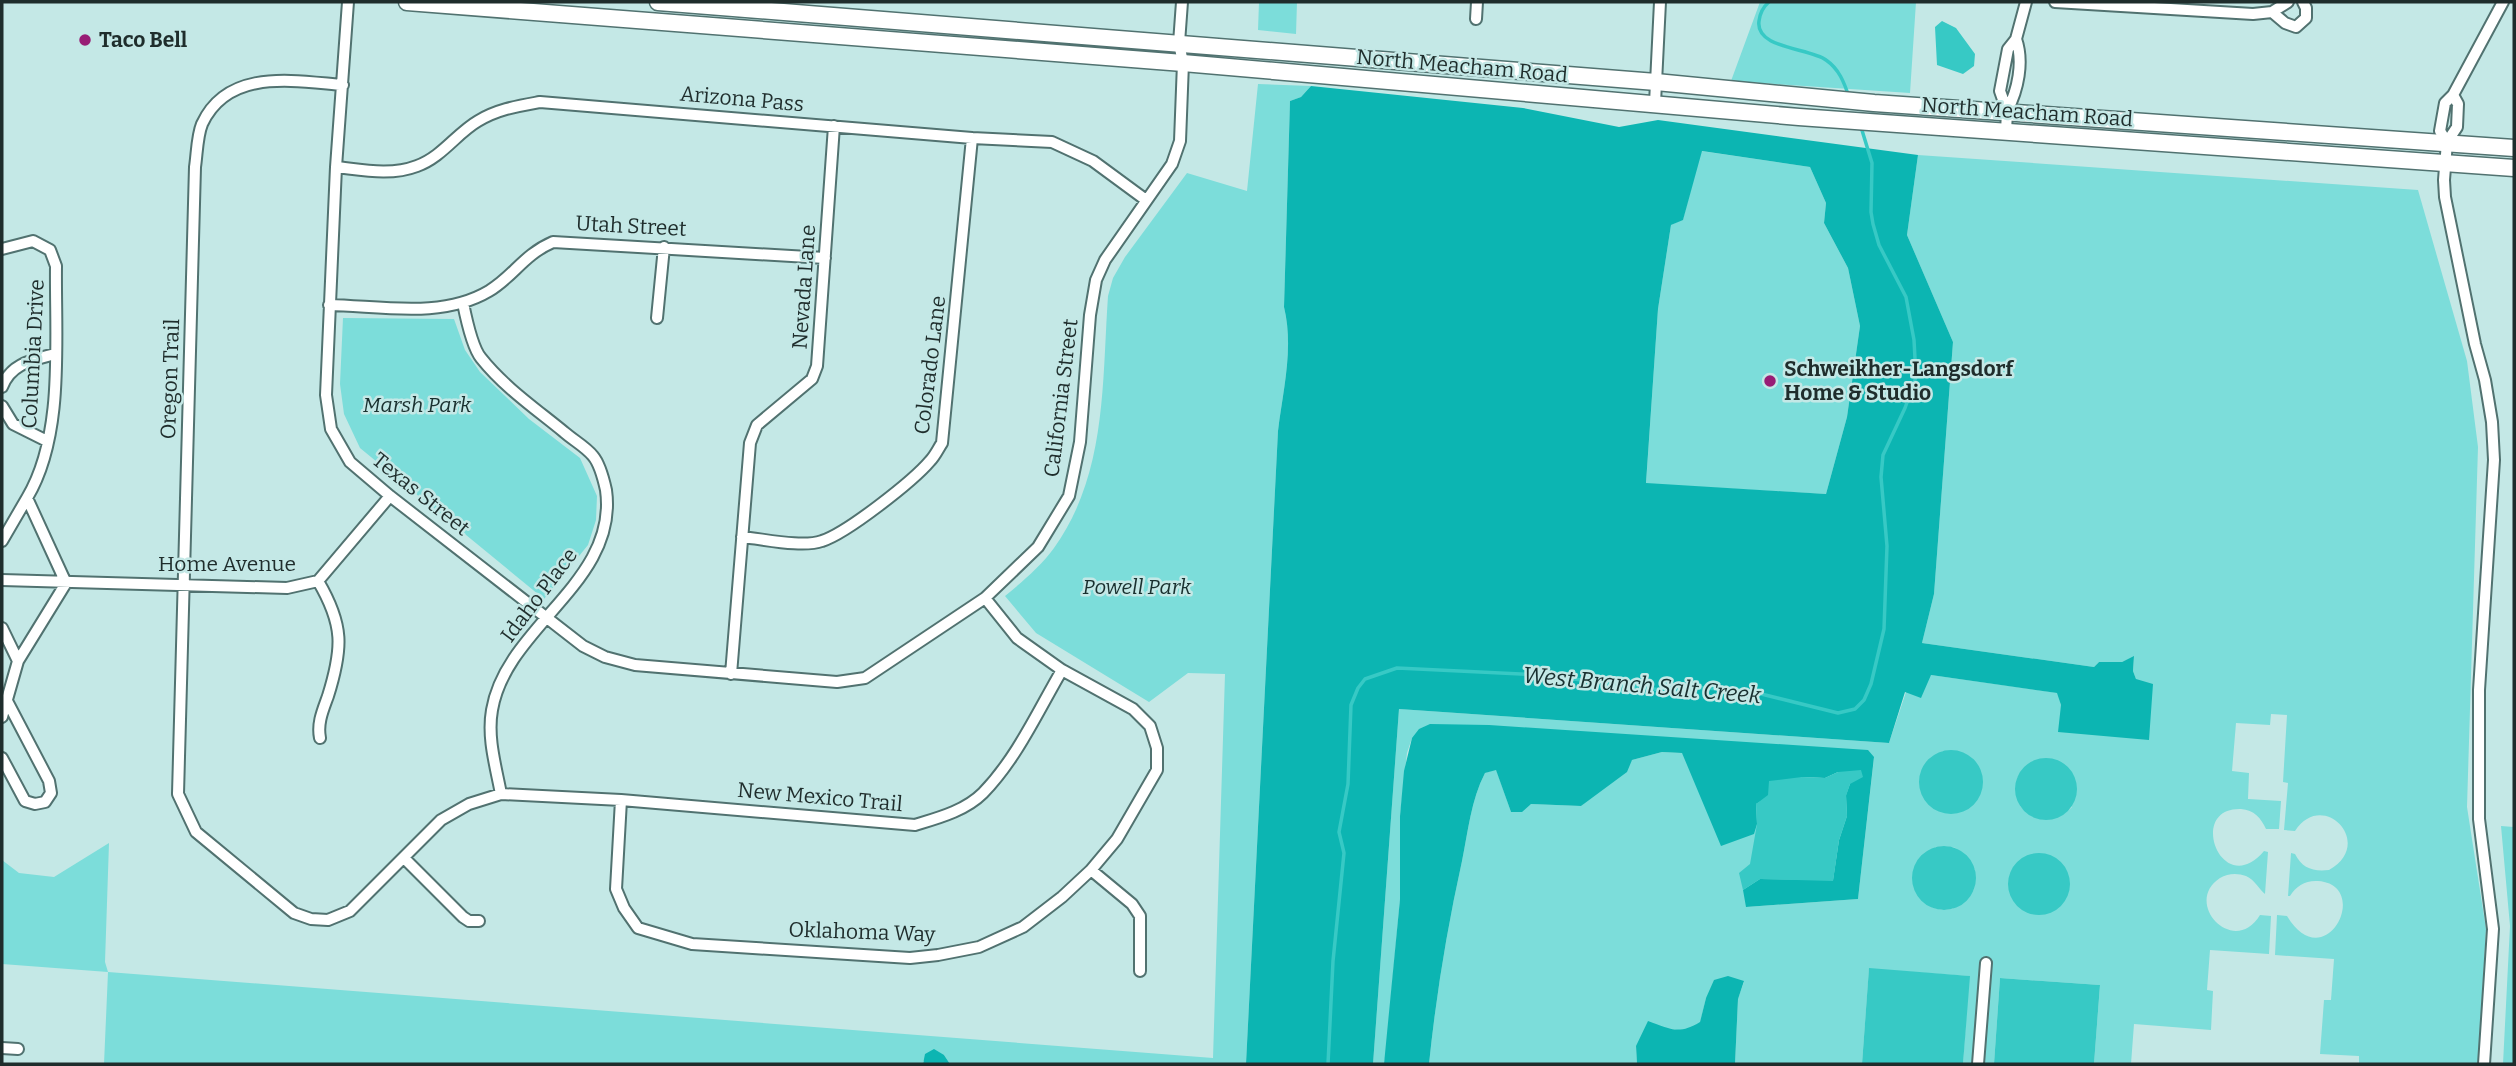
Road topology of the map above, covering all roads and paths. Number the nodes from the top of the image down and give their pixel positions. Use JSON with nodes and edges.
{"nodes":[{"id":1,"x":348,"y":2,"type":"edge"},
{"id":2,"x":407,"y":2,"type":"edge"},
{"id":3,"x":658,"y":2,"type":"edge"},
{"id":4,"x":1182,"y":2,"type":"edge"},
{"id":5,"x":1477,"y":2,"type":"edge"},
{"id":6,"x":1660,"y":2,"type":"edge"},
{"id":7,"x":2026,"y":2,"type":"edge"},
{"id":8,"x":2055,"y":2,"type":"edge"},
{"id":9,"x":2288,"y":2,"type":"edge"},
{"id":10,"x":2303,"y":2,"type":"edge"},
{"id":11,"x":2503,"y":2,"type":"edge"},
{"id":12,"x":2272,"y":12,"type":"junction"},
{"id":13,"x":1476,"y":19,"type":"dead end"},
{"id":14,"x":2015,"y":39,"type":"junction"},
{"id":15,"x":1179,"y":43,"type":"junction"},
{"id":16,"x":1182,"y":63,"type":"junction"},
{"id":17,"x":1656,"y":82,"type":"junction"},
{"id":18,"x":343,"y":85,"type":"junction"},
{"id":19,"x":2453,"y":95,"type":"junction"},
{"id":20,"x":1655,"y":103,"type":"junction"},
{"id":21,"x":2007,"y":111,"type":"junction"},
{"id":22,"x":834,"y":126,"type":"junction"},
{"id":23,"x":2006,"y":132,"type":"junction"},
{"id":24,"x":972,"y":138,"type":"junction"},
{"id":25,"x":2447,"y":142,"type":"junction"},
{"id":26,"x":2514,"y":148,"type":"edge"},
{"id":27,"x":2445,"y":163,"type":"junction"},
{"id":28,"x":336,"y":167,"type":"junction"},
{"id":29,"x":2514,"y":168,"type":"edge"},
{"id":30,"x":1146,"y":200,"type":"junction"},
{"id":31,"x":664,"y":247,"type":"junction"},
{"id":32,"x":2,"y":249,"type":"edge"},
{"id":33,"x":825,"y":258,"type":"junction"},
{"id":34,"x":463,"y":303,"type":"junction"},
{"id":35,"x":329,"y":305,"type":"junction"},
{"id":36,"x":657,"y":318,"type":"dead end"},
{"id":37,"x":55,"y":354,"type":"junction"},
{"id":38,"x":2,"y":387,"type":"edge"},
{"id":39,"x":2,"y":406,"type":"edge"},
{"id":40,"x":47,"y":441,"type":"junction"},
{"id":41,"x":390,"y":496,"type":"junction"},
{"id":42,"x":27,"y":498,"type":"junction"},
{"id":43,"x":742,"y":537,"type":"junction"},
{"id":44,"x":2,"y":541,"type":"edge"},
{"id":45,"x":2,"y":580,"type":"edge"},
{"id":46,"x":318,"y":581,"type":"junction"},
{"id":47,"x":66,"y":583,"type":"junction"},
{"id":48,"x":184,"y":585,"type":"junction"},
{"id":49,"x":985,"y":598,"type":"junction"},
{"id":50,"x":546,"y":617,"type":"junction"},
{"id":51,"x":2,"y":628,"type":"edge"},
{"id":52,"x":18,"y":661,"type":"junction"},
{"id":53,"x":1062,"y":670,"type":"junction"},
{"id":54,"x":731,"y":674,"type":"junction"},
{"id":55,"x":6,"y":699,"type":"junction"},
{"id":56,"x":2,"y":717,"type":"edge"},
{"id":57,"x":320,"y":738,"type":"dead end"},
{"id":58,"x":2,"y":758,"type":"edge"},
{"id":59,"x":501,"y":794,"type":"junction"},
{"id":60,"x":621,"y":800,"type":"junction"},
{"id":61,"x":404,"y":858,"type":"junction"},
{"id":62,"x":1091,"y":870,"type":"junction"},
{"id":63,"x":479,"y":921,"type":"dead end"},
{"id":64,"x":1986,"y":963,"type":"dead end"},
{"id":65,"x":1140,"y":971,"type":"dead end"},
{"id":66,"x":2,"y":1048,"type":"edge"},
{"id":67,"x":18,"y":1049,"type":"dead end"},
{"id":68,"x":1978,"y":1064,"type":"edge"},
{"id":69,"x":2484,"y":1064,"type":"edge"}],
"edges":[{"from":1,"to":18,"type":"street","name":"Texas Street"},
{"from":2,"to":16,"type":"main road","name":"North Meacham Road"},
{"from":3,"to":15,"type":"main road","name":"North Meacham Road"},
{"from":4,"to":15,"type":"street","name":"California Street"},
{"from":5,"to":13,"type":"street"},
{"from":6,"to":17,"type":"street"},
{"from":7,"to":14,"type":"street"},
{"from":8,"to":12,"type":"street"},
{"from":9,"to":12,"type":"street"},
{"from":10,"to":12,"type":"street"},
{"from":11,"to":19,"type":"street"},
{"from":14,"to":21,"type":"street"},
{"from":14,"to":21,"type":"street"},
{"from":15,"to":16,"type":"street","name":"California Street"},
{"from":15,"to":17,"type":"main road","name":"North Meacham Road"},
{"from":16,"to":20,"type":"main road","name":"North Meacham Road"},
{"from":16,"to":30,"type":"street","name":"California Street"},
{"from":17,"to":20,"type":"street"},
{"from":17,"to":21,"type":"main road","name":"North Meacham Road"},
{"from":18,"to":28,"type":"street","name":"Texas Street"},
{"from":18,"to":48,"type":"street","name":"Oregon Trail"},
{"from":19,"to":25,"type":"street"},
{"from":19,"to":25,"type":"street"},
{"from":20,"to":23,"type":"main road","name":"North Meacham Road"},
{"from":21,"to":23,"type":"street"},
{"from":21,"to":25,"type":"main road","name":"North Meacham Road"},
{"from":22,"to":24,"type":"street","name":"Arizona Pass"},
{"from":22,"to":28,"type":"street","name":"Arizona Pass"},
{"from":22,"to":33,"type":"street","name":"Nevada Lane"},
{"from":23,"to":27,"type":"main road","name":"North Meacham Road"},
{"from":24,"to":30,"type":"street","name":"Arizona Pass"},
{"from":24,"to":43,"type":"street","name":"Colorado Lane"},
{"from":25,"to":26,"type":"main road","name":"North Meacham Road"},
{"from":25,"to":27,"type":"street"},
{"from":27,"to":29,"type":"main road","name":"North Meacham Road"},
{"from":27,"to":69,"type":"street"},
{"from":28,"to":35,"type":"street","name":"Texas Street"},
{"from":30,"to":49,"type":"street","name":"California Street"},
{"from":31,"to":33,"type":"street","name":"Utah Street"},
{"from":31,"to":34,"type":"street","name":"Utah Street"},
{"from":31,"to":36,"type":"street"},
{"from":32,"to":37,"type":"street","name":"Columbia Drive"},
{"from":33,"to":43,"type":"street","name":"Nevada Lane"},
{"from":34,"to":35,"type":"street","name":"Utah Street"},
{"from":34,"to":50,"type":"street","name":"Idaho Place"},
{"from":35,"to":41,"type":"street","name":"Texas Street"},
{"from":37,"to":38,"type":"street"},
{"from":37,"to":40,"type":"street","name":"Columbia Drive"},
{"from":39,"to":40,"type":"street"},
{"from":40,"to":42,"type":"street","name":"Columbia Drive"},
{"from":41,"to":46,"type":"street","name":"Home Avenue"},
{"from":41,"to":50,"type":"street","name":"Texas Street"},
{"from":42,"to":44,"type":"street","name":"Columbia Drive"},
{"from":42,"to":47,"type":"street"},
{"from":43,"to":54,"type":"street","name":"Nevada Lane"},
{"from":45,"to":47,"type":"street","name":"Home Avenue"},
{"from":46,"to":48,"type":"street","name":"Home Avenue"},
{"from":46,"to":57,"type":"street"},
{"from":47,"to":48,"type":"street","name":"Home Avenue"},
{"from":47,"to":52,"type":"street"},
{"from":48,"to":61,"type":"street","name":"Oregon Trail"},
{"from":49,"to":53,"type":"street"},
{"from":49,"to":54,"type":"street","name":"California Street"},
{"from":50,"to":54,"type":"street","name":"Texas Street"},
{"from":50,"to":59,"type":"street","name":"Idaho Place"},
{"from":51,"to":52,"type":"street"},
{"from":52,"to":55,"type":"street"},
{"from":53,"to":60,"type":"street","name":"New Mexico Trail"},
{"from":53,"to":62,"type":"street","name":"Oklahoma Way"},
{"from":55,"to":56,"type":"street"},
{"from":55,"to":58,"type":"street"},
{"from":59,"to":60,"type":"street","name":"New Mexico Trail"},
{"from":59,"to":61,"type":"street"},
{"from":60,"to":62,"type":"street","name":"Oklahoma Way"},
{"from":61,"to":63,"type":"street"},
{"from":62,"to":65,"type":"street"},
{"from":64,"to":68,"type":"street"},
{"from":66,"to":67,"type":"street"}]}
